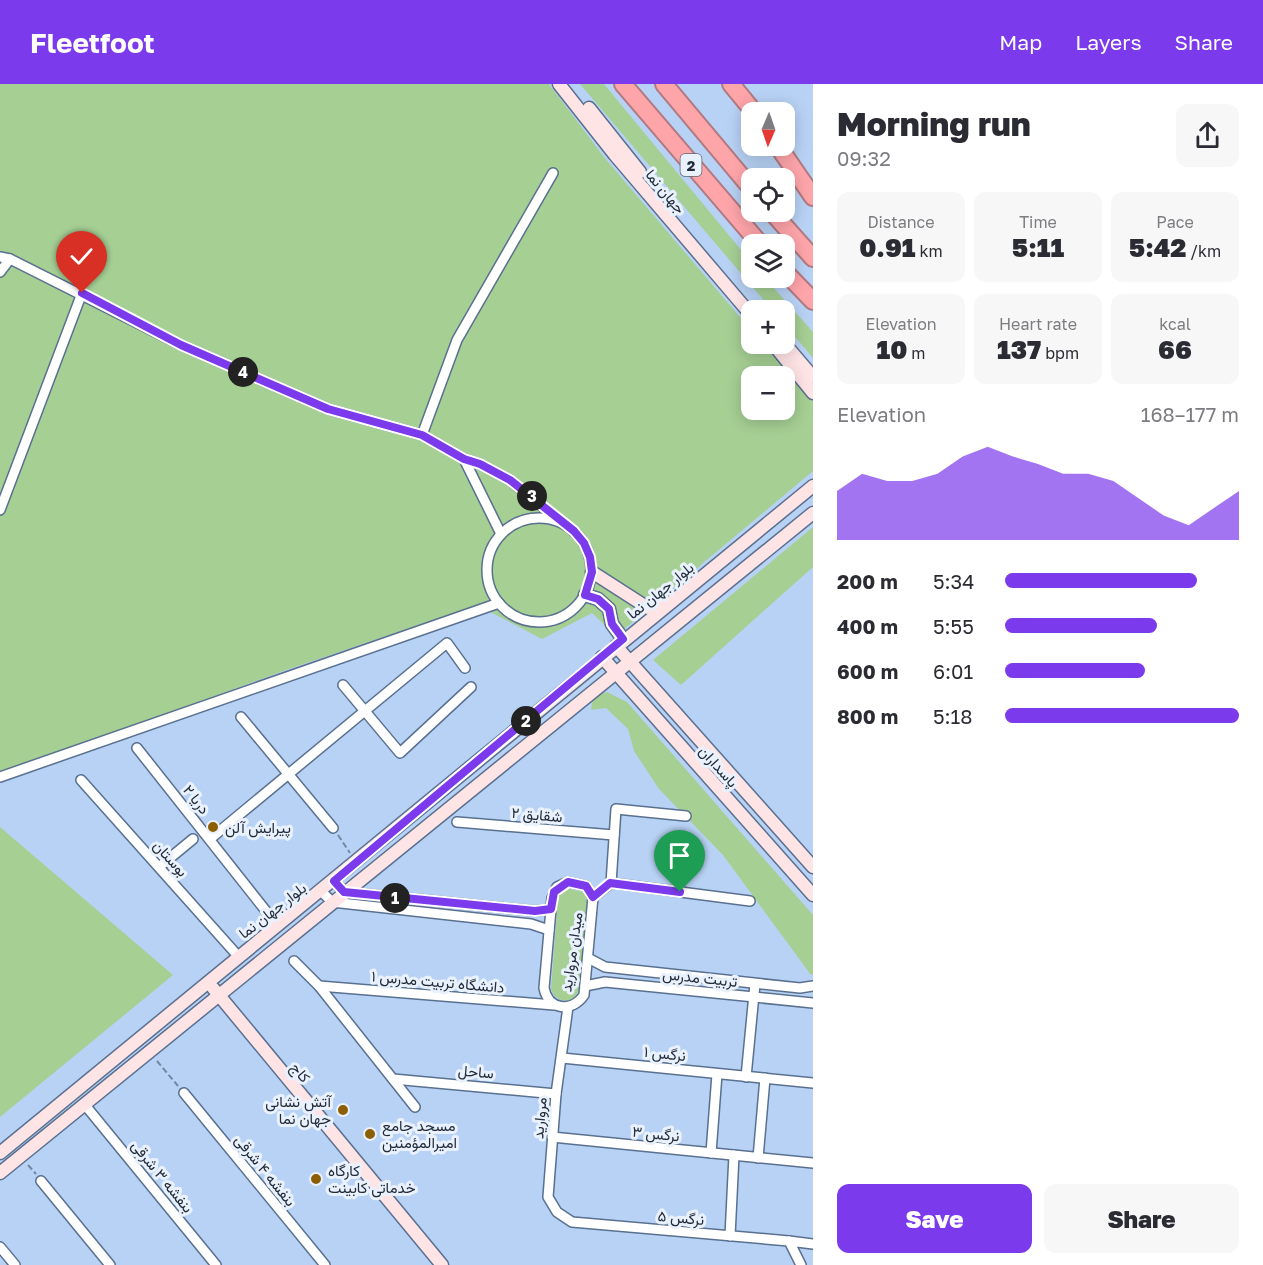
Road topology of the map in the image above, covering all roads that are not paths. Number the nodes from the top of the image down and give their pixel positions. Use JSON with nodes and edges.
{"nodes":[{"id":1,"x":559,"y":84,"type":"edge"},
{"id":2,"x":570,"y":84,"type":"edge"},
{"id":3,"x":623,"y":84,"type":"edge"},
{"id":4,"x":664,"y":84,"type":"edge"},
{"id":5,"x":731,"y":84,"type":"edge"},
{"id":6,"x":746,"y":102,"type":"edge"},
{"id":7,"x":785,"y":156,"type":"edge"},
{"id":8,"x":553,"y":173,"type":"dead end"},
{"id":9,"x":741,"y":176,"type":"edge"},
{"id":10,"x":813,"y":197,"type":"edge"},
{"id":11,"x":781,"y":222,"type":"edge"},
{"id":12,"x":751,"y":234,"type":"edge"},
{"id":13,"x":5,"y":258,"type":"edge"},
{"id":14,"x":813,"y":258,"type":"edge"},
{"id":15,"x":0,"y":272,"type":"edge"},
{"id":16,"x":795,"y":282,"type":"edge"},
{"id":17,"x":82,"y":293,"type":"junction"},
{"id":18,"x":749,"y":300,"type":"edge"},
{"id":19,"x":813,"y":301,"type":"edge"},
{"id":20,"x":741,"y":303,"type":"edge"},
{"id":21,"x":781,"y":354,"type":"edge"},
{"id":22,"x":793,"y":354,"type":"edge"},
{"id":23,"x":813,"y":377,"type":"edge"},
{"id":24,"x":813,"y":393,"type":"edge"},
{"id":25,"x":422,"y":435,"type":"junction"},
{"id":26,"x":464,"y":459,"type":"junction"},
{"id":27,"x":813,"y":486,"type":"edge"},
{"id":28,"x":0,"y":510,"type":"edge"},
{"id":29,"x":813,"y":513,"type":"edge"},
{"id":30,"x":561,"y":522,"type":"junction"},
{"id":31,"x":501,"y":534,"type":"junction"},
{"id":32,"x":592,"y":572,"type":"junction"},
{"id":33,"x":585,"y":595,"type":"junction"},
{"id":34,"x":499,"y":603,"type":"junction"},
{"id":35,"x":663,"y":606,"type":"junction"},
{"id":36,"x":620,"y":643,"type":"junction"},
{"id":37,"x":602,"y":657,"type":"junction"},
{"id":38,"x":629,"y":660,"type":"junction"},
{"id":39,"x":465,"y":668,"type":"dead end"},
{"id":40,"x":615,"y":672,"type":"junction"},
{"id":41,"x":343,"y":685,"type":"dead end"},
{"id":42,"x":471,"y":687,"type":"dead end"},
{"id":43,"x":365,"y":711,"type":"junction"},
{"id":44,"x":241,"y":717,"type":"dead end"},
{"id":45,"x":137,"y":748,"type":"dead end"},
{"id":46,"x":288,"y":775,"type":"junction"},
{"id":47,"x":0,"y":777,"type":"edge"},
{"id":48,"x":81,"y":780,"type":"dead end"},
{"id":49,"x":686,"y":816,"type":"dead end"},
{"id":50,"x":457,"y":822,"type":"dead end"},
{"id":51,"x":333,"y":828,"type":"road end"},
{"id":52,"x":614,"y":835,"type":"junction"},
{"id":53,"x":193,"y":839,"type":"dead end"},
{"id":54,"x":210,"y":839,"type":"junction"},
{"id":55,"x":803,"y":856,"type":"junction"},
{"id":56,"x":159,"y":867,"type":"junction"},
{"id":57,"x":789,"y":867,"type":"junction"},
{"id":58,"x":813,"y":867,"type":"edge"},
{"id":59,"x":334,"y":881,"type":"junction"},
{"id":60,"x":610,"y":883,"type":"junction"},
{"id":61,"x":321,"y":891,"type":"junction"},
{"id":62,"x":344,"y":892,"type":"junction"},
{"id":63,"x":813,"y":895,"type":"edge"},
{"id":64,"x":593,"y":897,"type":"junction"},
{"id":65,"x":750,"y":901,"type":"dead end"},
{"id":66,"x":332,"y":902,"type":"junction"},
{"id":67,"x":551,"y":909,"type":"junction"},
{"id":68,"x":277,"y":925,"type":"junction"},
{"id":69,"x":549,"y":930,"type":"junction"},
{"id":70,"x":238,"y":956,"type":"junction"},
{"id":71,"x":588,"y":958,"type":"junction"},
{"id":72,"x":294,"y":961,"type":"dead end"},
{"id":73,"x":208,"y":981,"type":"junction"},
{"id":74,"x":755,"y":984,"type":"junction"},
{"id":75,"x":319,"y":986,"type":"junction"},
{"id":76,"x":585,"y":986,"type":"junction"},
{"id":77,"x":813,"y":986,"type":"edge"},
{"id":78,"x":218,"y":994,"type":"junction"},
{"id":79,"x":754,"y":997,"type":"junction"},
{"id":80,"x":813,"y":1003,"type":"edge"},
{"id":81,"x":554,"y":1005,"type":"junction"},
{"id":82,"x":568,"y":1008,"type":"junction"},
{"id":83,"x":562,"y":1058,"type":"junction"},
{"id":84,"x":717,"y":1074,"type":"junction"},
{"id":85,"x":746,"y":1077,"type":"junction"},
{"id":86,"x":393,"y":1078,"type":"junction"},
{"id":87,"x":765,"y":1078,"type":"junction"},
{"id":88,"x":813,"y":1083,"type":"edge"},
{"id":89,"x":184,"y":1093,"type":"road end"},
{"id":90,"x":556,"y":1094,"type":"junction"},
{"id":91,"x":86,"y":1105,"type":"junction"},
{"id":92,"x":415,"y":1107,"type":"dead end"},
{"id":93,"x":552,"y":1137,"type":"junction"},
{"id":94,"x":0,"y":1153,"type":"edge"},
{"id":95,"x":711,"y":1153,"type":"junction"},
{"id":96,"x":734,"y":1155,"type":"junction"},
{"id":97,"x":758,"y":1158,"type":"junction"},
{"id":98,"x":813,"y":1163,"type":"edge"},
{"id":99,"x":0,"y":1173,"type":"edge"},
{"id":100,"x":41,"y":1181,"type":"road end"},
{"id":101,"x":572,"y":1222,"type":"joint"},
{"id":102,"x":730,"y":1236,"type":"junction"},
{"id":103,"x":789,"y":1241,"type":"junction"},
{"id":104,"x":813,"y":1244,"type":"edge"},
{"id":105,"x":0,"y":1247,"type":"edge"},
{"id":106,"x":15,"y":1265,"type":"edge"},
{"id":107,"x":110,"y":1265,"type":"edge"},
{"id":108,"x":216,"y":1265,"type":"edge"},
{"id":109,"x":325,"y":1265,"type":"edge"},
{"id":110,"x":442,"y":1265,"type":"edge"},
{"id":111,"x":801,"y":1265,"type":"edge"}],
"edges":[{"from":1,"to":20,"type":"street","name":"جهان نما"},
{"from":2,"to":18,"type":"street","name":"جهان نما"},
{"from":3,"to":12,"type":"highway","number":"2"},
{"from":4,"to":9,"type":"highway","number":"2"},
{"from":5,"to":6,"type":"highway"},
{"from":7,"to":10,"type":"highway"},
{"from":8,"to":25,"type":"street"},
{"from":11,"to":14,"type":"highway"},
{"from":13,"to":15,"type":"street"},
{"from":13,"to":17,"type":"street"},
{"from":16,"to":19,"type":"highway"},
{"from":17,"to":25,"type":"street"},
{"from":17,"to":28,"type":"street"},
{"from":21,"to":24,"type":"street"},
{"from":22,"to":23,"type":"street"},
{"from":25,"to":26,"type":"street"},
{"from":26,"to":30,"type":"street"},
{"from":26,"to":31,"type":"street"},
{"from":27,"to":35,"type":"street","name":"بلوار جهان نما"},
{"from":29,"to":38,"type":"street","name":"بلوار جهان نما"},
{"from":30,"to":31,"type":"street"},
{"from":30,"to":32,"type":"street"},
{"from":31,"to":34,"type":"street"},
{"from":32,"to":33,"type":"street"},
{"from":32,"to":35,"type":"street"},
{"from":33,"to":34,"type":"street"},
{"from":33,"to":36,"type":"street","name":"پاسداران"},
{"from":34,"to":47,"type":"street"},
{"from":35,"to":36,"type":"street","name":"بلوار جهان نما"},
{"from":36,"to":37,"type":"street","name":"بلوار جهان نما"},
{"from":36,"to":38,"type":"street","name":"پاسداران"},
{"from":37,"to":40,"type":"street","name":"پاسداران"},
{"from":37,"to":59,"type":"street","name":"بلوار جهان نما"},
{"from":38,"to":40,"type":"street","name":"بلوار جهان نما"},
{"from":38,"to":55,"type":"street","name":"پاسداران"},
{"from":39,"to":43,"type":"street"},
{"from":40,"to":57,"type":"street","name":"پاسداران"},
{"from":40,"to":62,"type":"street","name":"بلوار جهان نما"},
{"from":41,"to":43,"type":"street"},
{"from":42,"to":43,"type":"street"},
{"from":43,"to":46,"type":"street"},
{"from":44,"to":46,"type":"street"},
{"from":45,"to":54,"type":"street","name":"دریا ۲"},
{"from":46,"to":51,"type":"street"},
{"from":46,"to":54,"type":"street"},
{"from":48,"to":56,"type":"street","name":"بوستان"},
{"from":49,"to":52,"type":"street"},
{"from":50,"to":52,"type":"street","name":"شقایق ۲"},
{"from":52,"to":60,"type":"street"},
{"from":53,"to":56,"type":"street"},
{"from":54,"to":68,"type":"street","name":"دریا ۲"},
{"from":55,"to":57,"type":"street"},
{"from":55,"to":58,"type":"street","name":"پاسداران"},
{"from":56,"to":70,"type":"street","name":"بوستان"},
{"from":57,"to":63,"type":"street","name":"پاسداران"},
{"from":59,"to":61,"type":"street","name":"بلوار جهان نما"},
{"from":59,"to":62,"type":"street"},
{"from":60,"to":64,"type":"street"},
{"from":60,"to":65,"type":"street"},
{"from":61,"to":66,"type":"street"},
{"from":61,"to":68,"type":"street","name":"بلوار جهان نما"},
{"from":62,"to":66,"type":"street","name":"بلوار جهان نما"},
{"from":62,"to":67,"type":"street"},
{"from":64,"to":67,"type":"street","name":"میدان مروارید"},
{"from":64,"to":71,"type":"street","name":"میدان مروارید"},
{"from":66,"to":69,"type":"street"},
{"from":66,"to":78,"type":"street","name":"بلوار جهان نما"},
{"from":67,"to":69,"type":"street","name":"میدان مروارید"},
{"from":68,"to":70,"type":"street","name":"بلوار جهان نما"},
{"from":69,"to":81,"type":"street","name":"میدان مروارید"},
{"from":70,"to":73,"type":"street","name":"بلوار جهان نما"},
{"from":71,"to":74,"type":"street","name":"تربیت مدرس"},
{"from":71,"to":76,"type":"street","name":"میدان مروارید"},
{"from":72,"to":75,"type":"street"},
{"from":73,"to":78,"type":"street","name":"کاج"},
{"from":73,"to":94,"type":"street","name":"بلوار جهان نما"},
{"from":74,"to":77,"type":"street","name":"تربیت مدرس"},
{"from":74,"to":79,"type":"street"},
{"from":75,"to":81,"type":"street","name":"۱ دانشگاه تربیت مدرس"},
{"from":75,"to":86,"type":"street"},
{"from":76,"to":79,"type":"street","name":"تربیت مدرس"},
{"from":76,"to":82,"type":"street","name":"میدان مروارید"},
{"from":78,"to":91,"type":"street","name":"بلوار جهان نما"},
{"from":78,"to":110,"type":"street","name":"کاج"},
{"from":79,"to":80,"type":"street","name":"تربیت مدرس"},
{"from":79,"to":85,"type":"street"},
{"from":81,"to":82,"type":"street","name":"میدان مروارید"},
{"from":82,"to":83,"type":"street","name":"مروارید"},
{"from":83,"to":84,"type":"street","name":"نرگس ۱"},
{"from":83,"to":90,"type":"street","name":"مروارید"},
{"from":84,"to":85,"type":"street","name":"نرگس ۱"},
{"from":84,"to":95,"type":"street"},
{"from":85,"to":87,"type":"street","name":"نرگس ۱"},
{"from":86,"to":90,"type":"street","name":"ساحل"},
{"from":86,"to":92,"type":"street"},
{"from":87,"to":88,"type":"street","name":"نرگس ۱"},
{"from":87,"to":97,"type":"street"},
{"from":89,"to":109,"type":"street","name":"بنفشه ۴ شرقی"},
{"from":90,"to":93,"type":"street","name":"مروارید"},
{"from":91,"to":99,"type":"street","name":"بلوار جهان نما"},
{"from":91,"to":108,"type":"street","name":"بنفشه ۳ شرقی"},
{"from":93,"to":95,"type":"street","name":"نرگس ۳"},
{"from":93,"to":101,"type":"street","name":"مروارید"},
{"from":95,"to":96,"type":"street","name":"نرگس ۳"},
{"from":96,"to":97,"type":"street","name":"نرگس ۳"},
{"from":96,"to":102,"type":"street"},
{"from":97,"to":98,"type":"street","name":"نرگس ۳"},
{"from":100,"to":107,"type":"street"},
{"from":101,"to":102,"type":"street","name":"۵ نرگس"},
{"from":102,"to":103,"type":"street","name":"۵ نرگس"},
{"from":103,"to":104,"type":"street","name":"۵ نرگس"},
{"from":103,"to":111,"type":"street"},
{"from":105,"to":106,"type":"street"}]}
